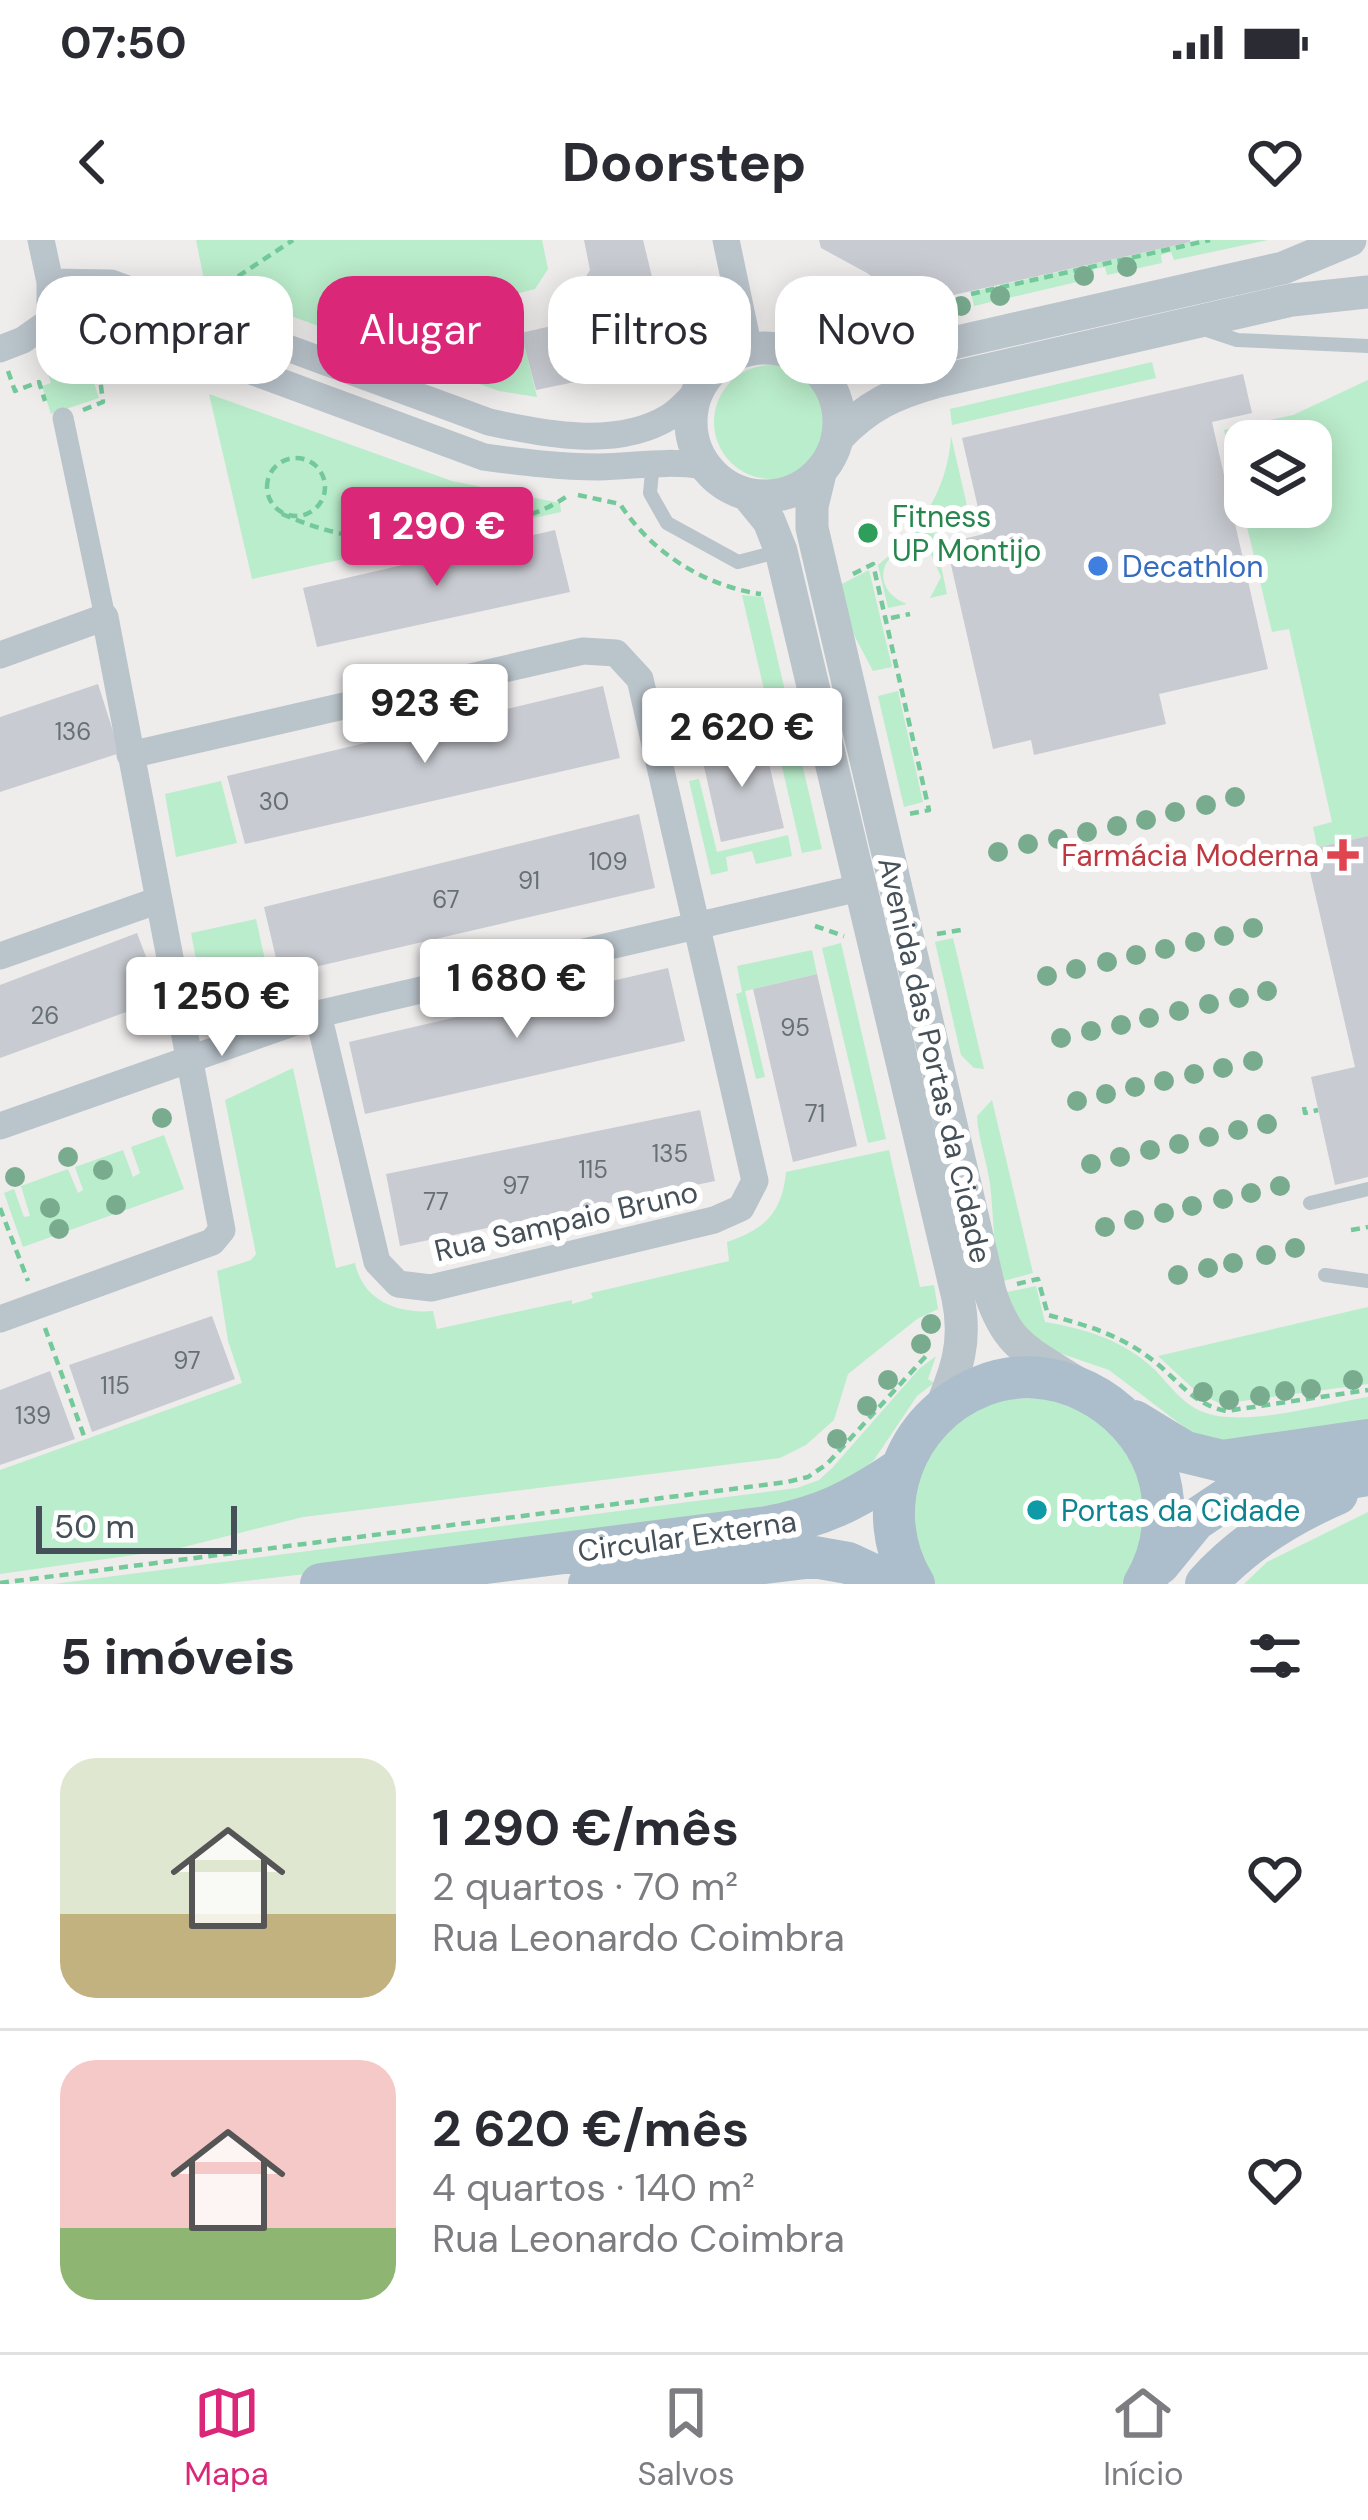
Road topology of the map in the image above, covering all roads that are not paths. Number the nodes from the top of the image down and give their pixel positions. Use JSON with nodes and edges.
{"nodes":[{"id":1,"x":41,"y":240,"type":"edge"},
{"id":2,"x":726,"y":240,"type":"edge"},
{"id":3,"x":1350,"y":240,"type":"edge"},
{"id":4,"x":49,"y":276,"type":"edge"},
{"id":5,"x":734,"y":276,"type":"edge"},
{"id":6,"x":1368,"y":292,"type":"edge"},
{"id":7,"x":1184,"y":323,"type":"junction"},
{"id":8,"x":36,"y":331,"type":"edge"},
{"id":9,"x":958,"y":342,"type":"edge"},
{"id":10,"x":1368,"y":346,"type":"edge"},
{"id":11,"x":0,"y":348,"type":"edge"},
{"id":12,"x":293,"y":350,"type":"edge"},
{"id":13,"x":286,"y":384,"type":"edge"},
{"id":14,"x":702,"y":384,"type":"edge"},
{"id":15,"x":826,"y":384,"type":"edge"},
{"id":16,"x":698,"y":391,"type":"junction"},
{"id":17,"x":63,"y":418,"type":"road end"},
{"id":18,"x":838,"y":437,"type":"junction"},
{"id":19,"x":653,"y":462,"type":"junction"},
{"id":20,"x":705,"y":466,"type":"junction"},
{"id":21,"x":820,"y":473,"type":"junction"},
{"id":22,"x":747,"y":494,"type":"junction"},
{"id":23,"x":782,"y":551,"type":"junction"},
{"id":24,"x":105,"y":617,"type":"junction"},
{"id":25,"x":0,"y":656,"type":"edge"},
{"id":26,"x":130,"y":755,"type":"junction"},
{"id":27,"x":863,"y":887,"type":"junction"},
{"id":28,"x":156,"y":901,"type":"junction"},
{"id":29,"x":696,"y":926,"type":"junction"},
{"id":30,"x":0,"y":956,"type":"edge"},
{"id":31,"x":317,"y":1014,"type":"junction"},
{"id":32,"x":190,"y":1058,"type":"junction"},
{"id":33,"x":0,"y":1126,"type":"edge"},
{"id":34,"x":1368,"y":1190,"type":"edge"},
{"id":35,"x":1310,"y":1203,"type":"dead end"},
{"id":36,"x":1325,"y":1275,"type":"dead end"},
{"id":37,"x":1368,"y":1281,"type":"edge"},
{"id":38,"x":0,"y":1319,"type":"edge"},
{"id":39,"x":1104,"y":1401,"type":"junction"},
{"id":40,"x":940,"y":1410,"type":"junction"},
{"id":41,"x":1368,"y":1440,"type":"edge"},
{"id":42,"x":899,"y":1470,"type":"junction"},
{"id":43,"x":1368,"y":1479,"type":"edge"},
{"id":44,"x":1147,"y":1579,"type":"edge"},
{"id":45,"x":321,"y":1584,"type":"edge"},
{"id":46,"x":589,"y":1584,"type":"edge"},
{"id":47,"x":893,"y":1584,"type":"edge"},
{"id":48,"x":914,"y":1584,"type":"edge"},
{"id":49,"x":1206,"y":1584,"type":"edge"}],
"edges":[{"from":1,"to":4,"type":"street"},
{"from":2,"to":5,"type":"street"},
{"from":3,"to":9,"type":"street"},
{"from":6,"to":7,"type":"street"},
{"from":7,"to":10,"type":"lane"},
{"from":7,"to":18,"type":"street"},
{"from":8,"to":11,"type":"street"},
{"from":12,"to":16,"type":"street"},
{"from":13,"to":19,"type":"street"},
{"from":14,"to":16,"type":"street"},
{"from":15,"to":18,"type":"street"},
{"from":16,"to":20,"type":"street"},
{"from":17,"to":24,"type":"street"},
{"from":18,"to":21,"type":"street"},
{"from":19,"to":20,"type":"street"},
{"from":19,"to":23,"type":"lane"},
{"from":20,"to":22,"type":"street"},
{"from":21,"to":22,"type":"street"},
{"from":21,"to":39,"type":"street","name":"Avenida das Portas da Cidade"},
{"from":22,"to":23,"type":"street","name":"Avenida das Portas da Cidade"},
{"from":23,"to":27,"type":"street","name":"Avenida das Portas da Cidade"},
{"from":24,"to":25,"type":"street"},
{"from":24,"to":26,"type":"street"},
{"from":26,"to":28,"type":"street"},
{"from":26,"to":29,"type":"street","name":"Rua Sampaio Bruno"},
{"from":27,"to":29,"type":"street"},
{"from":27,"to":40,"type":"street","name":"Avenida das Portas da Cidade"},
{"from":28,"to":30,"type":"street"},
{"from":28,"to":32,"type":"street"},
{"from":29,"to":31,"type":"street"},
{"from":29,"to":31,"type":"street","name":"Rua Sampaio Bruno"},
{"from":31,"to":32,"type":"street"},
{"from":32,"to":33,"type":"street"},
{"from":32,"to":38,"type":"street"},
{"from":34,"to":35,"type":"lane"},
{"from":36,"to":37,"type":"lane"},
{"from":39,"to":40,"type":"main road"},
{"from":39,"to":41,"type":"main road"},
{"from":39,"to":44,"type":"main road"},
{"from":40,"to":42,"type":"main road"},
{"from":42,"to":45,"type":"main road","name":"Circular Externa"},
{"from":42,"to":48,"type":"main road"},
{"from":43,"to":44,"type":"main road"},
{"from":43,"to":49,"type":"main road"},
{"from":46,"to":47,"type":"main road","name":"Circular Externa"}]}
